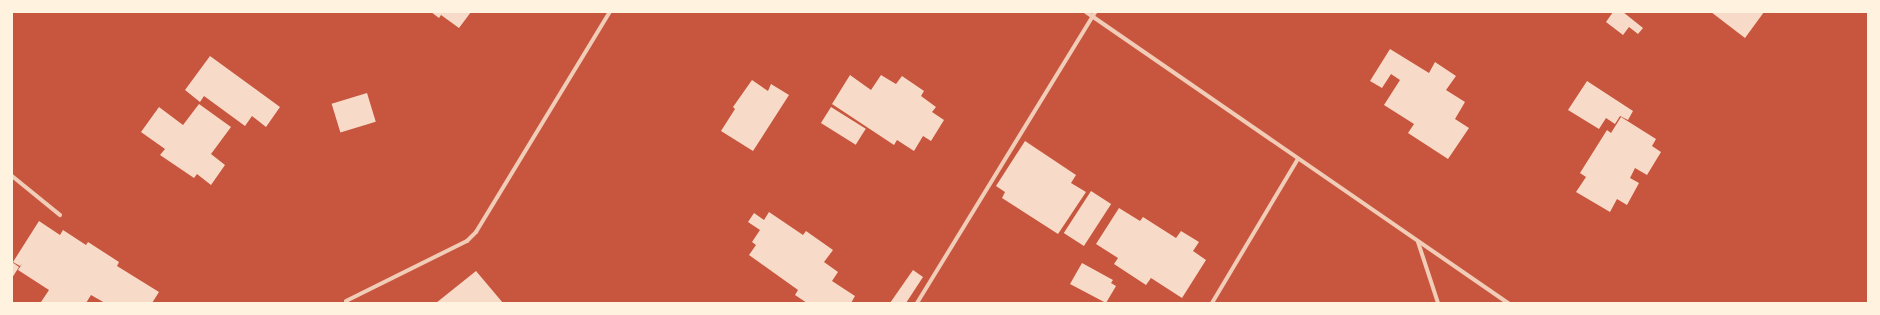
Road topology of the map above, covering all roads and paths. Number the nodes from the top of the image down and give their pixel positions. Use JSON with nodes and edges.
{"nodes":[{"id":1,"x":610,"y":12,"type":"edge"},
{"id":2,"x":1086,"y":12,"type":"edge"},
{"id":3,"x":1095,"y":12,"type":"edge"},
{"id":4,"x":1092,"y":16,"type":"junction"},
{"id":5,"x":1298,"y":159,"type":"junction"},
{"id":6,"x":12,"y":176,"type":"edge"},
{"id":7,"x":60,"y":215,"type":"dead end"},
{"id":8,"x":1418,"y":242,"type":"junction"},
{"id":9,"x":346,"y":301,"type":"dead end"},
{"id":10,"x":917,"y":303,"type":"edge"},
{"id":11,"x":1212,"y":303,"type":"edge"},
{"id":12,"x":1438,"y":303,"type":"edge"},
{"id":13,"x":1508,"y":303,"type":"edge"}],
"edges":[{"from":1,"to":9,"type":"street"},
{"from":2,"to":4,"type":"street"},
{"from":3,"to":4,"type":"street"},
{"from":4,"to":5,"type":"street"},
{"from":4,"to":10,"type":"street"},
{"from":5,"to":8,"type":"street"},
{"from":5,"to":11,"type":"street"},
{"from":6,"to":7,"type":"street"},
{"from":8,"to":12,"type":"street"},
{"from":8,"to":13,"type":"street"}]}
